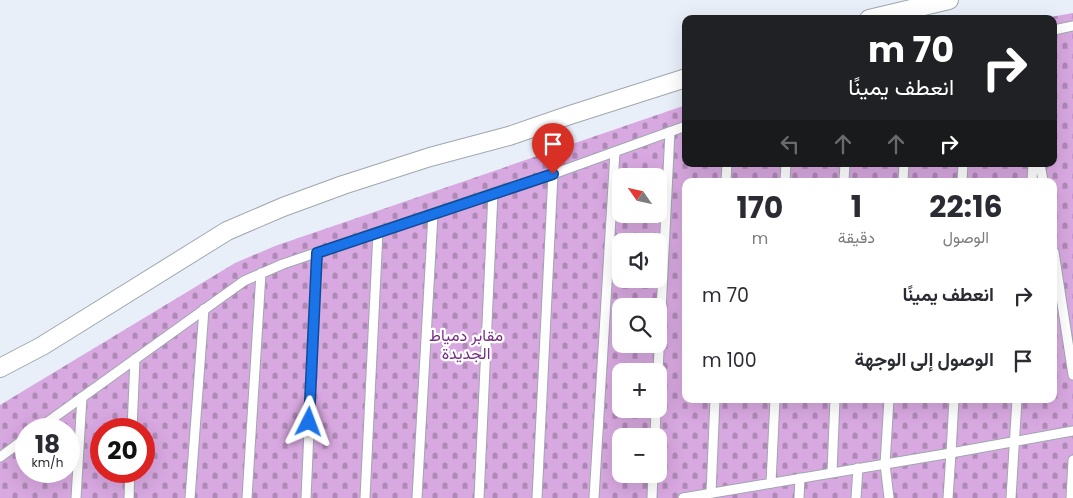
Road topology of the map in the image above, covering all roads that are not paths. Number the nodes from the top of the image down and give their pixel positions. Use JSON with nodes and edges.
{"nodes":[{"id":1,"x":949,"y":0,"type":"edge"},
{"id":2,"x":886,"y":15,"type":"edge"},
{"id":3,"x":1073,"y":26,"type":"edge"},
{"id":4,"x":1057,"y":29,"type":"edge"},
{"id":5,"x":682,"y":79,"type":"edge"},
{"id":6,"x":682,"y":128,"type":"edge"},
{"id":7,"x":670,"y":132,"type":"junction"},
{"id":8,"x":615,"y":152,"type":"junction"},
{"id":9,"x":553,"y":174,"type":"junction"},
{"id":10,"x":493,"y":193,"type":"junction"},
{"id":11,"x":433,"y":214,"type":"junction"},
{"id":12,"x":378,"y":232,"type":"junction"},
{"id":13,"x":317,"y":253,"type":"junction"},
{"id":14,"x":1057,"y":271,"type":"edge"},
{"id":15,"x":261,"y":273,"type":"junction"},
{"id":16,"x":204,"y":309,"type":"junction"},
{"id":17,"x":135,"y":359,"type":"junction"},
{"id":18,"x":658,"y":363,"type":"edge"},
{"id":19,"x":0,"y":368,"type":"edge"},
{"id":20,"x":1073,"y":375,"type":"edge"},
{"id":21,"x":82,"y":397,"type":"junction"},
{"id":22,"x":716,"y":403,"type":"edge"},
{"id":23,"x":775,"y":403,"type":"edge"},
{"id":24,"x":835,"y":403,"type":"edge"},
{"id":25,"x":889,"y":403,"type":"edge"},
{"id":26,"x":954,"y":403,"type":"edge"},
{"id":27,"x":1017,"y":403,"type":"edge"},
{"id":28,"x":53,"y":418,"type":"edge"},
{"id":29,"x":132,"y":418,"type":"edge"},
{"id":30,"x":1073,"y":431,"type":"edge"},
{"id":31,"x":1014,"y":442,"type":"junction"},
{"id":32,"x":15,"y":446,"type":"edge"},
{"id":33,"x":952,"y":453,"type":"junction"},
{"id":34,"x":0,"y":457,"type":"edge"},
{"id":35,"x":1073,"y":460,"type":"edge"},
{"id":36,"x":884,"y":464,"type":"junction"},
{"id":37,"x":858,"y":468,"type":"junction"},
{"id":38,"x":832,"y":472,"type":"junction"},
{"id":39,"x":800,"y":478,"type":"junction"},
{"id":40,"x":130,"y":483,"type":"edge"},
{"id":41,"x":653,"y":483,"type":"edge"},
{"id":42,"x":771,"y":483,"type":"junction"},
{"id":43,"x":742,"y":488,"type":"junction"},
{"id":44,"x":711,"y":493,"type":"junction"},
{"id":45,"x":76,"y":498,"type":"edge"},
{"id":46,"x":129,"y":498,"type":"edge"},
{"id":47,"x":190,"y":498,"type":"edge"},
{"id":48,"x":247,"y":498,"type":"edge"},
{"id":49,"x":306,"y":498,"type":"edge"},
{"id":50,"x":365,"y":498,"type":"edge"},
{"id":51,"x":417,"y":498,"type":"edge"},
{"id":52,"x":479,"y":498,"type":"edge"},
{"id":53,"x":537,"y":498,"type":"edge"},
{"id":54,"x":594,"y":498,"type":"edge"},
{"id":55,"x":652,"y":498,"type":"edge"},
{"id":56,"x":683,"y":498,"type":"edge"},
{"id":57,"x":742,"y":498,"type":"edge"},
{"id":58,"x":798,"y":498,"type":"edge"},
{"id":59,"x":856,"y":498,"type":"edge"},
{"id":60,"x":890,"y":498,"type":"edge"},
{"id":61,"x":948,"y":498,"type":"edge"},
{"id":62,"x":1010,"y":498,"type":"edge"},
{"id":63,"x":1071,"y":498,"type":"edge"}],
"edges":[{"from":1,"to":2,"type":"street"},
{"from":3,"to":4,"type":"lane"},
{"from":5,"to":19,"type":"street"},
{"from":6,"to":7,"type":"lane"},
{"from":7,"to":8,"type":"lane"},
{"from":7,"to":18,"type":"lane"},
{"from":8,"to":9,"type":"lane"},
{"from":8,"to":54,"type":"lane"},
{"from":9,"to":10,"type":"lane"},
{"from":9,"to":53,"type":"lane"},
{"from":10,"to":11,"type":"lane"},
{"from":10,"to":52,"type":"lane"},
{"from":11,"to":12,"type":"lane"},
{"from":11,"to":51,"type":"lane"},
{"from":12,"to":13,"type":"lane"},
{"from":12,"to":50,"type":"lane"},
{"from":13,"to":15,"type":"lane"},
{"from":13,"to":49,"type":"lane"},
{"from":14,"to":20,"type":"lane"},
{"from":15,"to":16,"type":"lane"},
{"from":15,"to":48,"type":"lane"},
{"from":16,"to":17,"type":"lane"},
{"from":16,"to":47,"type":"lane"},
{"from":17,"to":21,"type":"lane"},
{"from":17,"to":29,"type":"lane"},
{"from":21,"to":28,"type":"lane"},
{"from":21,"to":45,"type":"lane"},
{"from":22,"to":44,"type":"lane"},
{"from":23,"to":42,"type":"lane"},
{"from":24,"to":38,"type":"lane"},
{"from":25,"to":36,"type":"lane"},
{"from":26,"to":33,"type":"lane"},
{"from":27,"to":31,"type":"lane"},
{"from":30,"to":31,"type":"lane"},
{"from":31,"to":33,"type":"lane"},
{"from":31,"to":62,"type":"lane"},
{"from":32,"to":34,"type":"lane"},
{"from":33,"to":36,"type":"lane"},
{"from":33,"to":61,"type":"lane"},
{"from":35,"to":63,"type":"lane"},
{"from":36,"to":37,"type":"lane"},
{"from":36,"to":60,"type":"lane"},
{"from":37,"to":38,"type":"lane"},
{"from":37,"to":59,"type":"lane"},
{"from":38,"to":39,"type":"lane"},
{"from":39,"to":42,"type":"lane"},
{"from":39,"to":58,"type":"lane"},
{"from":40,"to":46,"type":"lane"},
{"from":41,"to":55,"type":"lane"},
{"from":42,"to":43,"type":"lane"},
{"from":43,"to":44,"type":"lane"},
{"from":43,"to":57,"type":"lane"},
{"from":44,"to":56,"type":"lane"}]}
